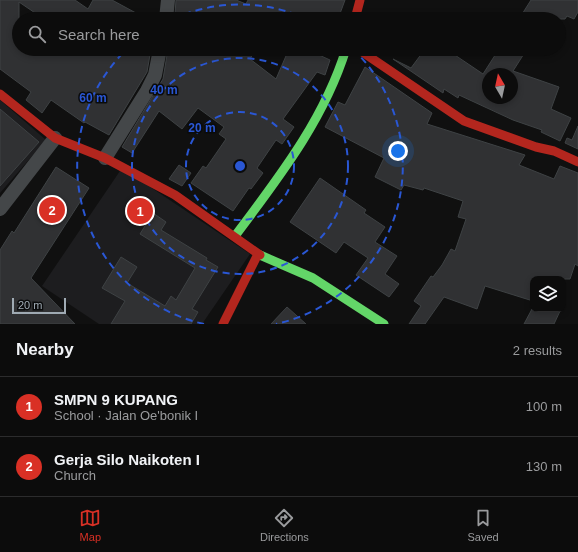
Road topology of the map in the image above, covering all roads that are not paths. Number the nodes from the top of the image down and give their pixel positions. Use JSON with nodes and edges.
{"nodes":[{"id":1,"x":168,"y":0,"type":"edge"},
{"id":2,"x":360,"y":0,"type":"edge"},
{"id":3,"x":167,"y":12,"type":"edge"},
{"id":4,"x":357,"y":12,"type":"edge"},
{"id":5,"x":159,"y":56,"type":"edge"},
{"id":6,"x":344,"y":56,"type":"edge"},
{"id":7,"x":368,"y":56,"type":"edge"},
{"id":8,"x":0,"y":94,"type":"edge"},
{"id":9,"x":55,"y":138,"type":"junction"},
{"id":10,"x":105,"y":158,"type":"junction"},
{"id":11,"x":578,"y":162,"type":"edge"},
{"id":12,"x":0,"y":209,"type":"edge"},
{"id":13,"x":235,"y":236,"type":"junction"},
{"id":14,"x":258,"y":254,"type":"junction"},
{"id":15,"x":223,"y":324,"type":"edge"},
{"id":16,"x":384,"y":324,"type":"edge"}],
"edges":[{"from":1,"to":3,"type":"street"},
{"from":2,"to":4,"type":"street"},
{"from":5,"to":10,"type":"street"},
{"from":6,"to":13,"type":"street"},
{"from":7,"to":11,"type":"street"},
{"from":8,"to":9,"type":"street"},
{"from":9,"to":10,"type":"street"},
{"from":9,"to":12,"type":"street"},
{"from":10,"to":13,"type":"street"},
{"from":13,"to":14,"type":"street"},
{"from":14,"to":15,"type":"street"},
{"from":14,"to":16,"type":"street"}]}
